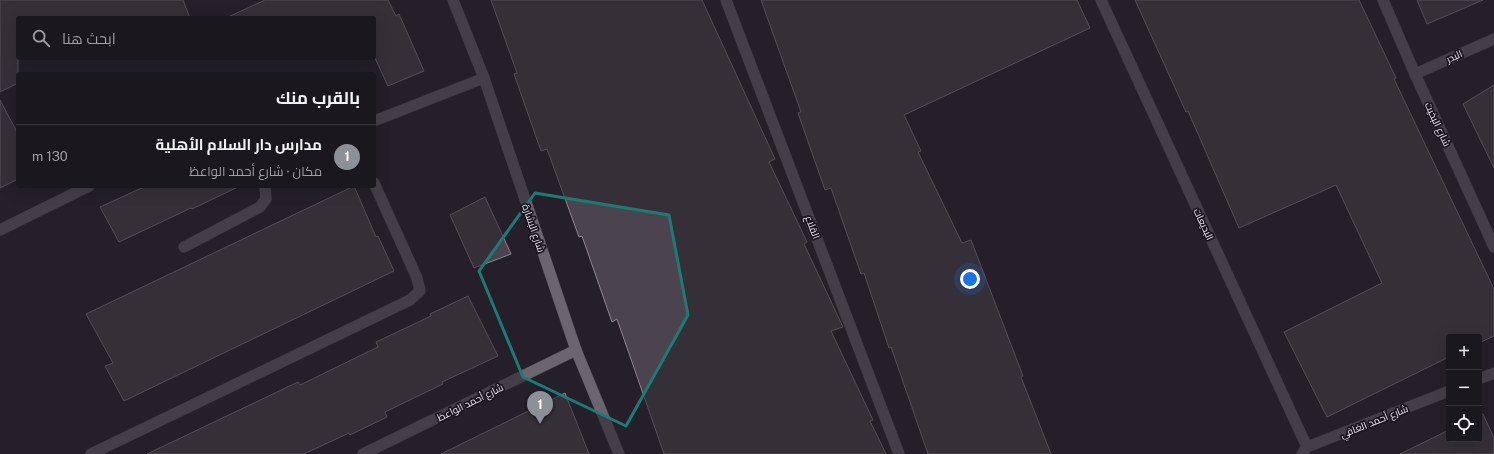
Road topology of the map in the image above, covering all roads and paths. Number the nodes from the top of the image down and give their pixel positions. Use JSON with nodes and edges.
{"nodes":[{"id":1,"x":453,"y":0,"type":"edge"},
{"id":2,"x":726,"y":0,"type":"edge"},
{"id":3,"x":1101,"y":0,"type":"edge"},
{"id":4,"x":1383,"y":0,"type":"edge"},
{"id":5,"x":1494,"y":39,"type":"edge"},
{"id":6,"x":1415,"y":74,"type":"junction"},
{"id":7,"x":484,"y":78,"type":"junction"},
{"id":8,"x":376,"y":120,"type":"edge"},
{"id":9,"x":376,"y":187,"type":"edge"},
{"id":10,"x":86,"y":188,"type":"edge"},
{"id":11,"x":264,"y":188,"type":"edge"},
{"id":12,"x":0,"y":230,"type":"edge"},
{"id":13,"x":184,"y":247,"type":"dead end"},
{"id":14,"x":1494,"y":247,"type":"edge"},
{"id":15,"x":576,"y":350,"type":"junction"},
{"id":16,"x":1494,"y":373,"type":"edge"},
{"id":17,"x":1482,"y":378,"type":"edge"},
{"id":18,"x":1446,"y":392,"type":"edge"},
{"id":19,"x":1305,"y":451,"type":"edge"},
{"id":20,"x":91,"y":454,"type":"edge"},
{"id":21,"x":363,"y":454,"type":"edge"},
{"id":22,"x":619,"y":454,"type":"edge"},
{"id":23,"x":899,"y":454,"type":"edge"}],
"edges":[{"from":1,"to":7,"type":"street","name":"شارع البشارة"},
{"from":2,"to":23,"type":"street","name":"القلاع"},
{"from":3,"to":19,"type":"street","name":"البديعات"},
{"from":4,"to":6,"type":"street","name":"شارع البخيت"},
{"from":5,"to":6,"type":"street","name":"البدر"},
{"from":6,"to":14,"type":"street","name":"شارع البخيت"},
{"from":7,"to":8,"type":"street"},
{"from":7,"to":15,"type":"street","name":"شارع البشارة"},
{"from":9,"to":20,"type":"street"},
{"from":10,"to":12,"type":"street"},
{"from":11,"to":13,"type":"street"},
{"from":15,"to":21,"type":"street","name":"شارع أحمد الواعظ"},
{"from":15,"to":22,"type":"street","name":"شارع البشارة"},
{"from":16,"to":17,"type":"street"},
{"from":18,"to":19,"type":"street","name":"شارع أحمد الغافي"}]}
